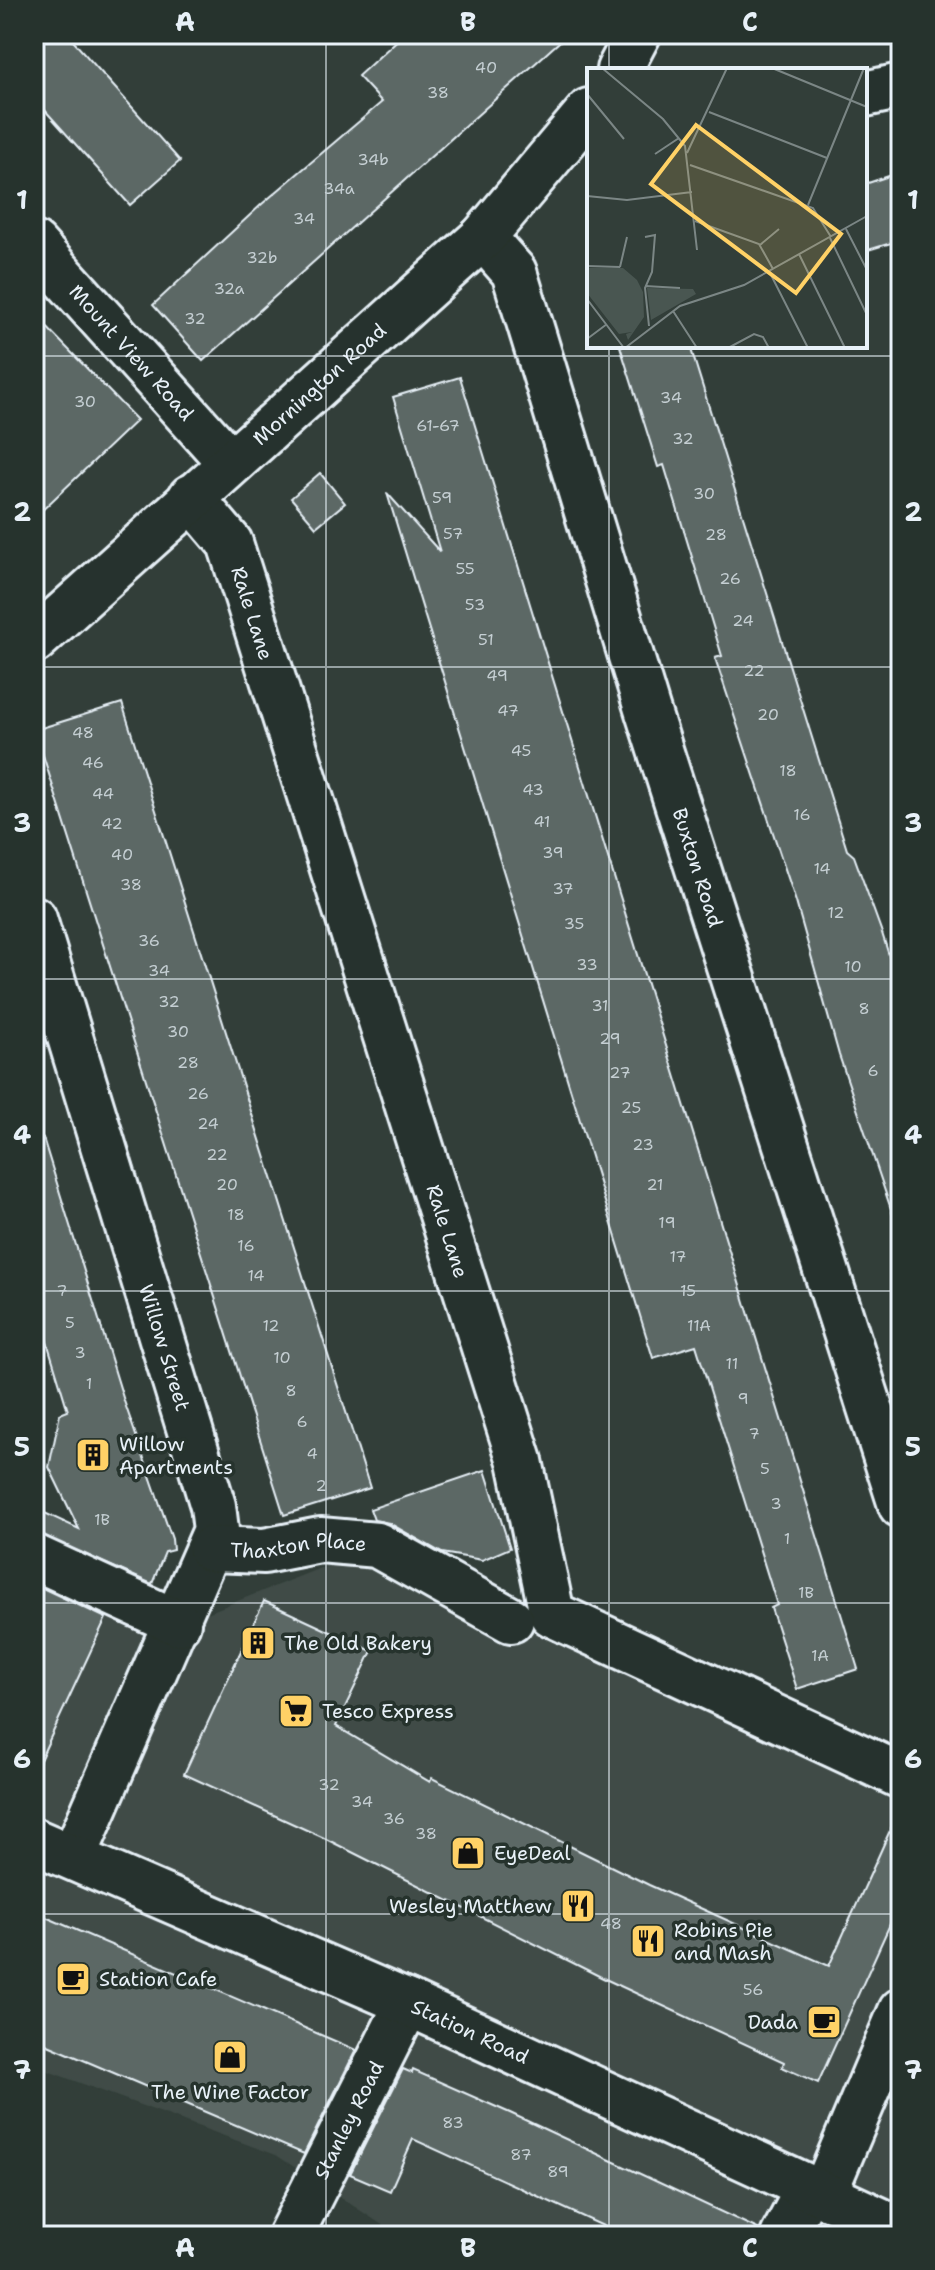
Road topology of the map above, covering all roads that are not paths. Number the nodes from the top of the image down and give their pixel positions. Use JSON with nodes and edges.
{"nodes":[{"id":1,"x":638,"y":34,"type":"edge"},
{"id":2,"x":620,"y":68,"type":"edge"},
{"id":3,"x":901,"y":86,"type":"edge"},
{"id":4,"x":867,"y":94,"type":"edge"},
{"id":5,"x":586,"y":121,"type":"edge"},
{"id":6,"x":483,"y":237,"type":"junction"},
{"id":7,"x":34,"y":244,"type":"edge"},
{"id":8,"x":230,"y":462,"type":"junction"},
{"id":9,"x":191,"y":497,"type":"junction"},
{"id":10,"x":34,"y":641,"type":"edge"},
{"id":11,"x":34,"y":919,"type":"edge"},
{"id":12,"x":901,"y":1505,"type":"edge"},
{"id":13,"x":211,"y":1549,"type":"junction"},
{"id":14,"x":34,"y":1557,"type":"edge"},
{"id":15,"x":511,"y":1620,"type":"dead end"},
{"id":16,"x":178,"y":1623,"type":"junction"},
{"id":17,"x":901,"y":1776,"type":"edge"},
{"id":18,"x":34,"y":1841,"type":"edge"},
{"id":19,"x":74,"y":1856,"type":"junction"},
{"id":20,"x":408,"y":2003,"type":"junction"},
{"id":21,"x":901,"y":2011,"type":"edge"},
{"id":22,"x":816,"y":2192,"type":"junction"},
{"id":23,"x":901,"y":2230,"type":"edge"},
{"id":24,"x":290,"y":2236,"type":"edge"},
{"id":25,"x":783,"y":2236,"type":"edge"}],
"edges":[{"from":1,"to":2,"type":"street"},
{"from":3,"to":4,"type":"street"},
{"from":5,"to":6,"type":"street","name":"Mornington Road"},
{"from":6,"to":8,"type":"street","name":"Mornington Road"},
{"from":6,"to":12,"type":"street","name":"Buxton Road"},
{"from":7,"to":8,"type":"street","name":"Mount View Road"},
{"from":8,"to":9,"type":"street","name":"Mornington Road"},
{"from":9,"to":10,"type":"street","name":"Mornington Road"},
{"from":9,"to":17,"type":"street","name":"Rale Lane"},
{"from":11,"to":13,"type":"street","name":"Willow Street"},
{"from":13,"to":15,"type":"street","name":"Thaxton Place"},
{"from":13,"to":16,"type":"street","name":"Willow Street"},
{"from":14,"to":16,"type":"street"},
{"from":16,"to":19,"type":"street","name":"Willow Street"},
{"from":18,"to":19,"type":"street","name":"Station Road"},
{"from":19,"to":20,"type":"street","name":"Station Road"},
{"from":20,"to":22,"type":"street","name":"Station Road"},
{"from":20,"to":24,"type":"street","name":"Stanley Road"},
{"from":21,"to":22,"type":"street"},
{"from":22,"to":23,"type":"street","name":"Station Road"},
{"from":22,"to":25,"type":"street"}]}
